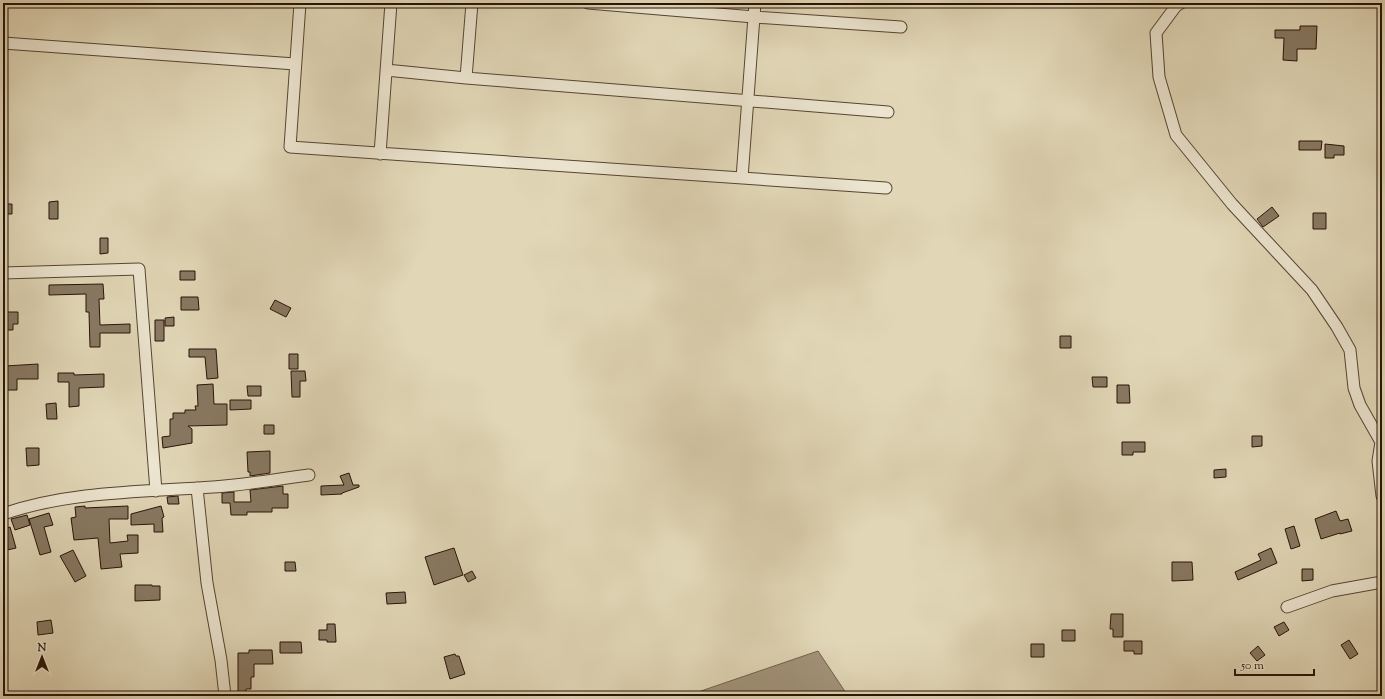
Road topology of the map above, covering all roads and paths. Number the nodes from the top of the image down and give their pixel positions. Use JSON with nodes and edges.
{"nodes":[{"id":1,"x":300,"y":3,"type":"edge"},
{"id":2,"x":391,"y":3,"type":"edge"},
{"id":3,"x":472,"y":3,"type":"edge"},
{"id":4,"x":588,"y":3,"type":"edge"},
{"id":5,"x":755,"y":3,"type":"edge"},
{"id":6,"x":1180,"y":3,"type":"edge"},
{"id":7,"x":754,"y":17,"type":"junction"},
{"id":8,"x":901,"y":27,"type":"dead end"},
{"id":9,"x":3,"y":43,"type":"edge"},
{"id":10,"x":295,"y":64,"type":"junction"},
{"id":11,"x":386,"y":70,"type":"junction"},
{"id":12,"x":466,"y":78,"type":"junction"},
{"id":13,"x":748,"y":100,"type":"junction"},
{"id":14,"x":888,"y":112,"type":"dead end"},
{"id":15,"x":380,"y":154,"type":"junction"},
{"id":16,"x":742,"y":178,"type":"junction"},
{"id":17,"x":886,"y":188,"type":"dead end"},
{"id":18,"x":3,"y":273,"type":"edge"},
{"id":19,"x":309,"y":475,"type":"dead end"},
{"id":20,"x":197,"y":488,"type":"junction"},
{"id":21,"x":156,"y":491,"type":"junction"},
{"id":22,"x":1382,"y":496,"type":"edge"},
{"id":23,"x":3,"y":514,"type":"edge"},
{"id":24,"x":1382,"y":582,"type":"edge"},
{"id":25,"x":1287,"y":607,"type":"dead end"},
{"id":26,"x":225,"y":696,"type":"edge"}],
"edges":[{"from":1,"to":10,"type":"street"},
{"from":2,"to":11,"type":"street"},
{"from":3,"to":12,"type":"street"},
{"from":4,"to":7,"type":"street"},
{"from":5,"to":7,"type":"street"},
{"from":6,"to":22,"type":"street"},
{"from":7,"to":8,"type":"street"},
{"from":7,"to":13,"type":"street"},
{"from":9,"to":10,"type":"street"},
{"from":10,"to":15,"type":"street"},
{"from":11,"to":12,"type":"street"},
{"from":11,"to":15,"type":"street"},
{"from":12,"to":13,"type":"street"},
{"from":13,"to":14,"type":"street"},
{"from":13,"to":16,"type":"street"},
{"from":15,"to":16,"type":"street"},
{"from":16,"to":17,"type":"street"},
{"from":18,"to":21,"type":"street"},
{"from":19,"to":20,"type":"street"},
{"from":20,"to":21,"type":"street"},
{"from":20,"to":26,"type":"street"},
{"from":21,"to":23,"type":"street"},
{"from":24,"to":25,"type":"street"}]}
